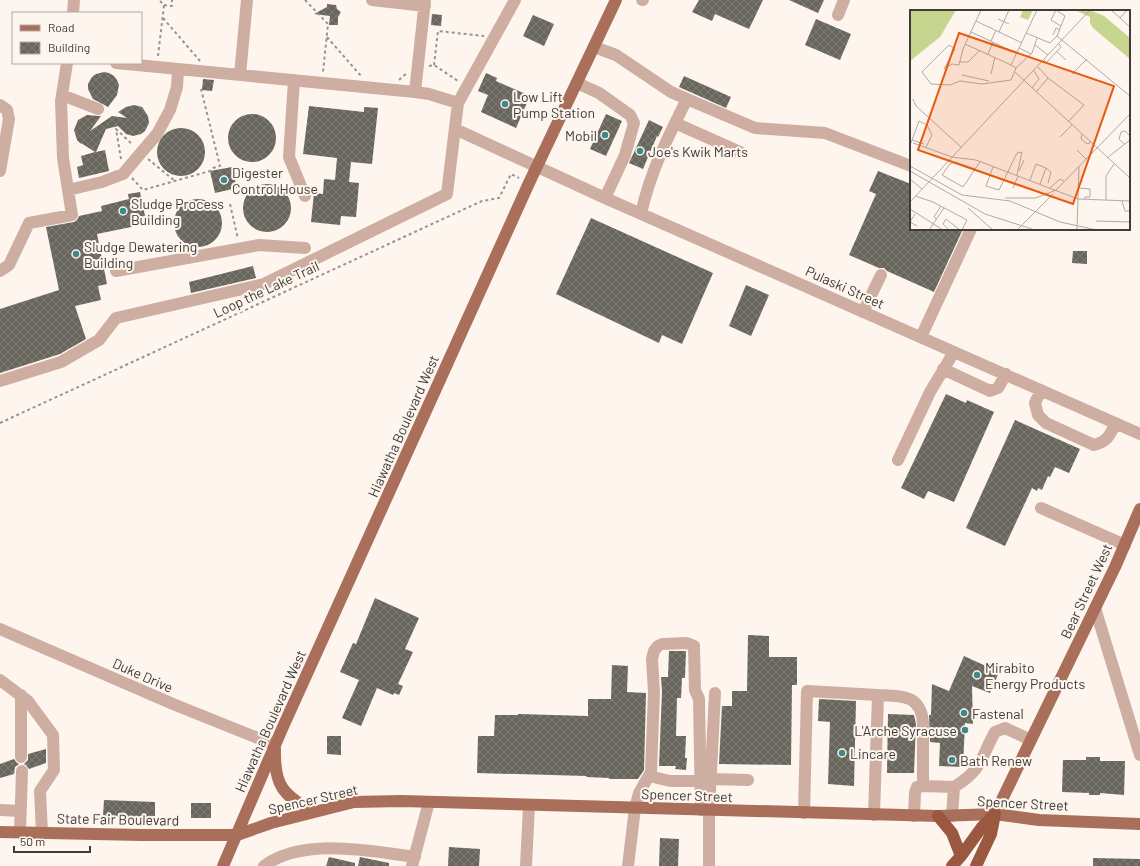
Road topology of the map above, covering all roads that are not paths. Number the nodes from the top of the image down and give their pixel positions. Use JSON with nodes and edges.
{"nodes":[{"id":1,"x":74,"y":0,"type":"edge"},
{"id":2,"x":247,"y":0,"type":"edge"},
{"id":3,"x":372,"y":0,"type":"edge"},
{"id":4,"x":515,"y":0,"type":"edge"},
{"id":5,"x":616,"y":0,"type":"edge"},
{"id":6,"x":844,"y":0,"type":"edge"},
{"id":7,"x":425,"y":3,"type":"edge"},
{"id":8,"x":72,"y":12,"type":"edge"},
{"id":9,"x":838,"y":15,"type":"dead end"},
{"id":10,"x":594,"y":47,"type":"junction"},
{"id":11,"x":67,"y":64,"type":"edge"},
{"id":12,"x":126,"y":64,"type":"edge"},
{"id":13,"x":178,"y":69,"type":"junction"},
{"id":14,"x":240,"y":75,"type":"junction"},
{"id":15,"x":294,"y":80,"type":"junction"},
{"id":16,"x":577,"y":83,"type":"junction"},
{"id":17,"x":415,"y":92,"type":"junction"},
{"id":18,"x":62,"y":95,"type":"junction"},
{"id":19,"x":688,"y":99,"type":"junction"},
{"id":20,"x":458,"y":102,"type":"junction"},
{"id":21,"x":0,"y":106,"type":"edge"},
{"id":22,"x":98,"y":109,"type":"dead end"},
{"id":23,"x":675,"y":123,"type":"junction"},
{"id":24,"x":455,"y":129,"type":"junction"},
{"id":25,"x":740,"y":152,"type":"dead end"},
{"id":26,"x":910,"y":166,"type":"edge"},
{"id":27,"x":538,"y":167,"type":"junction"},
{"id":28,"x":0,"y":171,"type":"edge"},
{"id":29,"x":68,"y":190,"type":"junction"},
{"id":30,"x":305,"y":196,"type":"dead end"},
{"id":31,"x":605,"y":198,"type":"junction"},
{"id":32,"x":641,"y":214,"type":"junction"},
{"id":33,"x":971,"y":230,"type":"edge"},
{"id":34,"x":305,"y":248,"type":"dead end"},
{"id":35,"x":0,"y":271,"type":"edge"},
{"id":36,"x":116,"y":271,"type":"dead end"},
{"id":37,"x":881,"y":275,"type":"dead end"},
{"id":38,"x":863,"y":312,"type":"junction"},
{"id":39,"x":921,"y":337,"type":"junction"},
{"id":40,"x":954,"y":352,"type":"junction"},
{"id":41,"x":943,"y":369,"type":"junction"},
{"id":42,"x":1006,"y":374,"type":"junction"},
{"id":43,"x":0,"y":381,"type":"edge"},
{"id":44,"x":1041,"y":390,"type":"junction"},
{"id":45,"x":1116,"y":423,"type":"junction"},
{"id":46,"x":1140,"y":434,"type":"edge"},
{"id":47,"x":898,"y":460,"type":"dead end"},
{"id":48,"x":1041,"y":508,"type":"dead end"},
{"id":49,"x":1140,"y":509,"type":"edge"},
{"id":50,"x":1124,"y":545,"type":"junction"},
{"id":51,"x":1095,"y":608,"type":"junction"},
{"id":52,"x":0,"y":629,"type":"edge"},
{"id":53,"x":0,"y":680,"type":"edge"},
{"id":54,"x":715,"y":693,"type":"dead end"},
{"id":55,"x":878,"y":695,"type":"junction"},
{"id":56,"x":21,"y":696,"type":"junction"},
{"id":57,"x":1031,"y":740,"type":"junction"},
{"id":58,"x":275,"y":745,"type":"junction"},
{"id":59,"x":1140,"y":754,"type":"edge"},
{"id":60,"x":21,"y":757,"type":"dead end"},
{"id":61,"x":22,"y":771,"type":"dead end"},
{"id":62,"x":649,"y":776,"type":"junction"},
{"id":63,"x":706,"y":780,"type":"junction"},
{"id":64,"x":748,"y":780,"type":"dead end"},
{"id":65,"x":923,"y":786,"type":"junction"},
{"id":66,"x":954,"y":787,"type":"junction"},
{"id":67,"x":429,"y":802,"type":"junction"},
{"id":68,"x":529,"y":805,"type":"junction"},
{"id":69,"x":635,"y":808,"type":"junction"},
{"id":70,"x":0,"y":810,"type":"edge"},
{"id":71,"x":705,"y":810,"type":"junction"},
{"id":72,"x":20,"y":811,"type":"junction"},
{"id":73,"x":312,"y":812,"type":"junction"},
{"id":74,"x":804,"y":813,"type":"junction"},
{"id":75,"x":995,"y":814,"type":"junction"},
{"id":76,"x":874,"y":815,"type":"junction"},
{"id":77,"x":914,"y":816,"type":"junction"},
{"id":78,"x":938,"y":816,"type":"junction"},
{"id":79,"x":952,"y":816,"type":"junction"},
{"id":80,"x":1140,"y":824,"type":"edge"},
{"id":81,"x":0,"y":832,"type":"edge"},
{"id":82,"x":20,"y":832,"type":"junction"},
{"id":83,"x":42,"y":833,"type":"junction"},
{"id":84,"x":237,"y":834,"type":"junction"},
{"id":85,"x":961,"y":856,"type":"junction"},
{"id":86,"x":413,"y":862,"type":"edge"},
{"id":87,"x":223,"y":866,"type":"edge"},
{"id":88,"x":264,"y":866,"type":"edge"},
{"id":89,"x":526,"y":866,"type":"edge"},
{"id":90,"x":628,"y":866,"type":"edge"},
{"id":91,"x":709,"y":866,"type":"edge"},
{"id":92,"x":952,"y":866,"type":"edge"},
{"id":93,"x":976,"y":866,"type":"edge"}],
"edges":[{"from":1,"to":8,"type":"street"},
{"from":2,"to":14,"type":"street"},
{"from":3,"to":7,"type":"street"},
{"from":4,"to":20,"type":"street"},
{"from":5,"to":10,"type":"main road","name":"Hiawatha Boulevard West"},
{"from":6,"to":9,"type":"street"},
{"from":7,"to":17,"type":"street"},
{"from":10,"to":16,"type":"main road","name":"Hiawatha Boulevard West"},
{"from":10,"to":19,"type":"street"},
{"from":11,"to":18,"type":"street"},
{"from":12,"to":13,"type":"street"},
{"from":13,"to":14,"type":"street"},
{"from":13,"to":29,"type":"street"},
{"from":14,"to":15,"type":"street"},
{"from":15,"to":17,"type":"street"},
{"from":15,"to":30,"type":"street"},
{"from":16,"to":27,"type":"main road","name":"Hiawatha Boulevard West"},
{"from":16,"to":31,"type":"street"},
{"from":17,"to":20,"type":"street"},
{"from":18,"to":22,"type":"street"},
{"from":18,"to":29,"type":"street"},
{"from":19,"to":23,"type":"street"},
{"from":19,"to":26,"type":"street"},
{"from":20,"to":24,"type":"street"},
{"from":21,"to":28,"type":"street"},
{"from":23,"to":25,"type":"street"},
{"from":23,"to":32,"type":"street"},
{"from":24,"to":27,"type":"street","name":"Pulaski Street"},
{"from":24,"to":43,"type":"street"},
{"from":27,"to":31,"type":"street","name":"Pulaski Street"},
{"from":27,"to":58,"type":"main road","name":"Hiawatha Boulevard West"},
{"from":29,"to":35,"type":"street"},
{"from":31,"to":32,"type":"street","name":"Pulaski Street"},
{"from":32,"to":38,"type":"street","name":"Pulaski Street"},
{"from":33,"to":39,"type":"street"},
{"from":34,"to":36,"type":"street"},
{"from":37,"to":38,"type":"street"},
{"from":38,"to":39,"type":"street","name":"Pulaski Street"},
{"from":39,"to":40,"type":"street","name":"Pulaski Street"},
{"from":40,"to":41,"type":"street"},
{"from":40,"to":42,"type":"street","name":"Pulaski Street"},
{"from":41,"to":42,"type":"street"},
{"from":41,"to":47,"type":"street"},
{"from":42,"to":44,"type":"street","name":"Pulaski Street"},
{"from":44,"to":45,"type":"street","name":"Pulaski Street"},
{"from":44,"to":45,"type":"street"},
{"from":45,"to":46,"type":"street","name":"Pulaski Street"},
{"from":48,"to":50,"type":"street"},
{"from":49,"to":50,"type":"main road","name":"Bear Street West"},
{"from":50,"to":51,"type":"main road","name":"Bear Street West"},
{"from":51,"to":57,"type":"main road","name":"Bear Street West"},
{"from":51,"to":59,"type":"street"},
{"from":52,"to":58,"type":"street","name":"Duke Drive"},
{"from":53,"to":56,"type":"street"},
{"from":54,"to":63,"type":"street"},
{"from":55,"to":65,"type":"street"},
{"from":55,"to":74,"type":"street"},
{"from":55,"to":76,"type":"street"},
{"from":56,"to":60,"type":"street"},
{"from":56,"to":83,"type":"street"},
{"from":57,"to":66,"type":"street"},
{"from":57,"to":75,"type":"main road","name":"Bear Street West"},
{"from":58,"to":73,"type":"main road"},
{"from":58,"to":84,"type":"main road","name":"Hiawatha Boulevard West"},
{"from":61,"to":72,"type":"street"},
{"from":62,"to":63,"type":"street"},
{"from":62,"to":63,"type":"street"},
{"from":62,"to":69,"type":"street"},
{"from":63,"to":64,"type":"street"},
{"from":63,"to":71,"type":"street"},
{"from":65,"to":66,"type":"street"},
{"from":65,"to":77,"type":"street"},
{"from":66,"to":79,"type":"street"},
{"from":67,"to":68,"type":"main road","name":"Spencer Street"},
{"from":67,"to":73,"type":"main road","name":"Spencer Street"},
{"from":67,"to":86,"type":"street"},
{"from":68,"to":69,"type":"main road","name":"Spencer Street"},
{"from":68,"to":89,"type":"street"},
{"from":69,"to":71,"type":"main road","name":"Spencer Street"},
{"from":69,"to":90,"type":"street"},
{"from":70,"to":72,"type":"street"},
{"from":71,"to":74,"type":"main road","name":"Spencer Street"},
{"from":71,"to":91,"type":"street"},
{"from":72,"to":82,"type":"street"},
{"from":73,"to":84,"type":"main road","name":"Spencer Street"},
{"from":74,"to":76,"type":"main road","name":"Spencer Street"},
{"from":75,"to":79,"type":"main road","name":"Spencer Street"},
{"from":75,"to":80,"type":"main road","name":"Spencer Street"},
{"from":75,"to":85,"type":"highway"},
{"from":75,"to":93,"type":"highway"},
{"from":76,"to":77,"type":"main road","name":"Spencer Street"},
{"from":77,"to":78,"type":"main road","name":"Spencer Street"},
{"from":78,"to":79,"type":"main road","name":"Spencer Street"},
{"from":78,"to":85,"type":"highway"},
{"from":81,"to":82,"type":"main road","name":"State Fair Boulevard"},
{"from":82,"to":83,"type":"main road","name":"State Fair Boulevard"},
{"from":83,"to":84,"type":"main road","name":"State Fair Boulevard"},
{"from":84,"to":87,"type":"main road","name":"Hiawatha Boulevard West"},
{"from":85,"to":92,"type":"highway"},
{"from":86,"to":88,"type":"street"}]}
